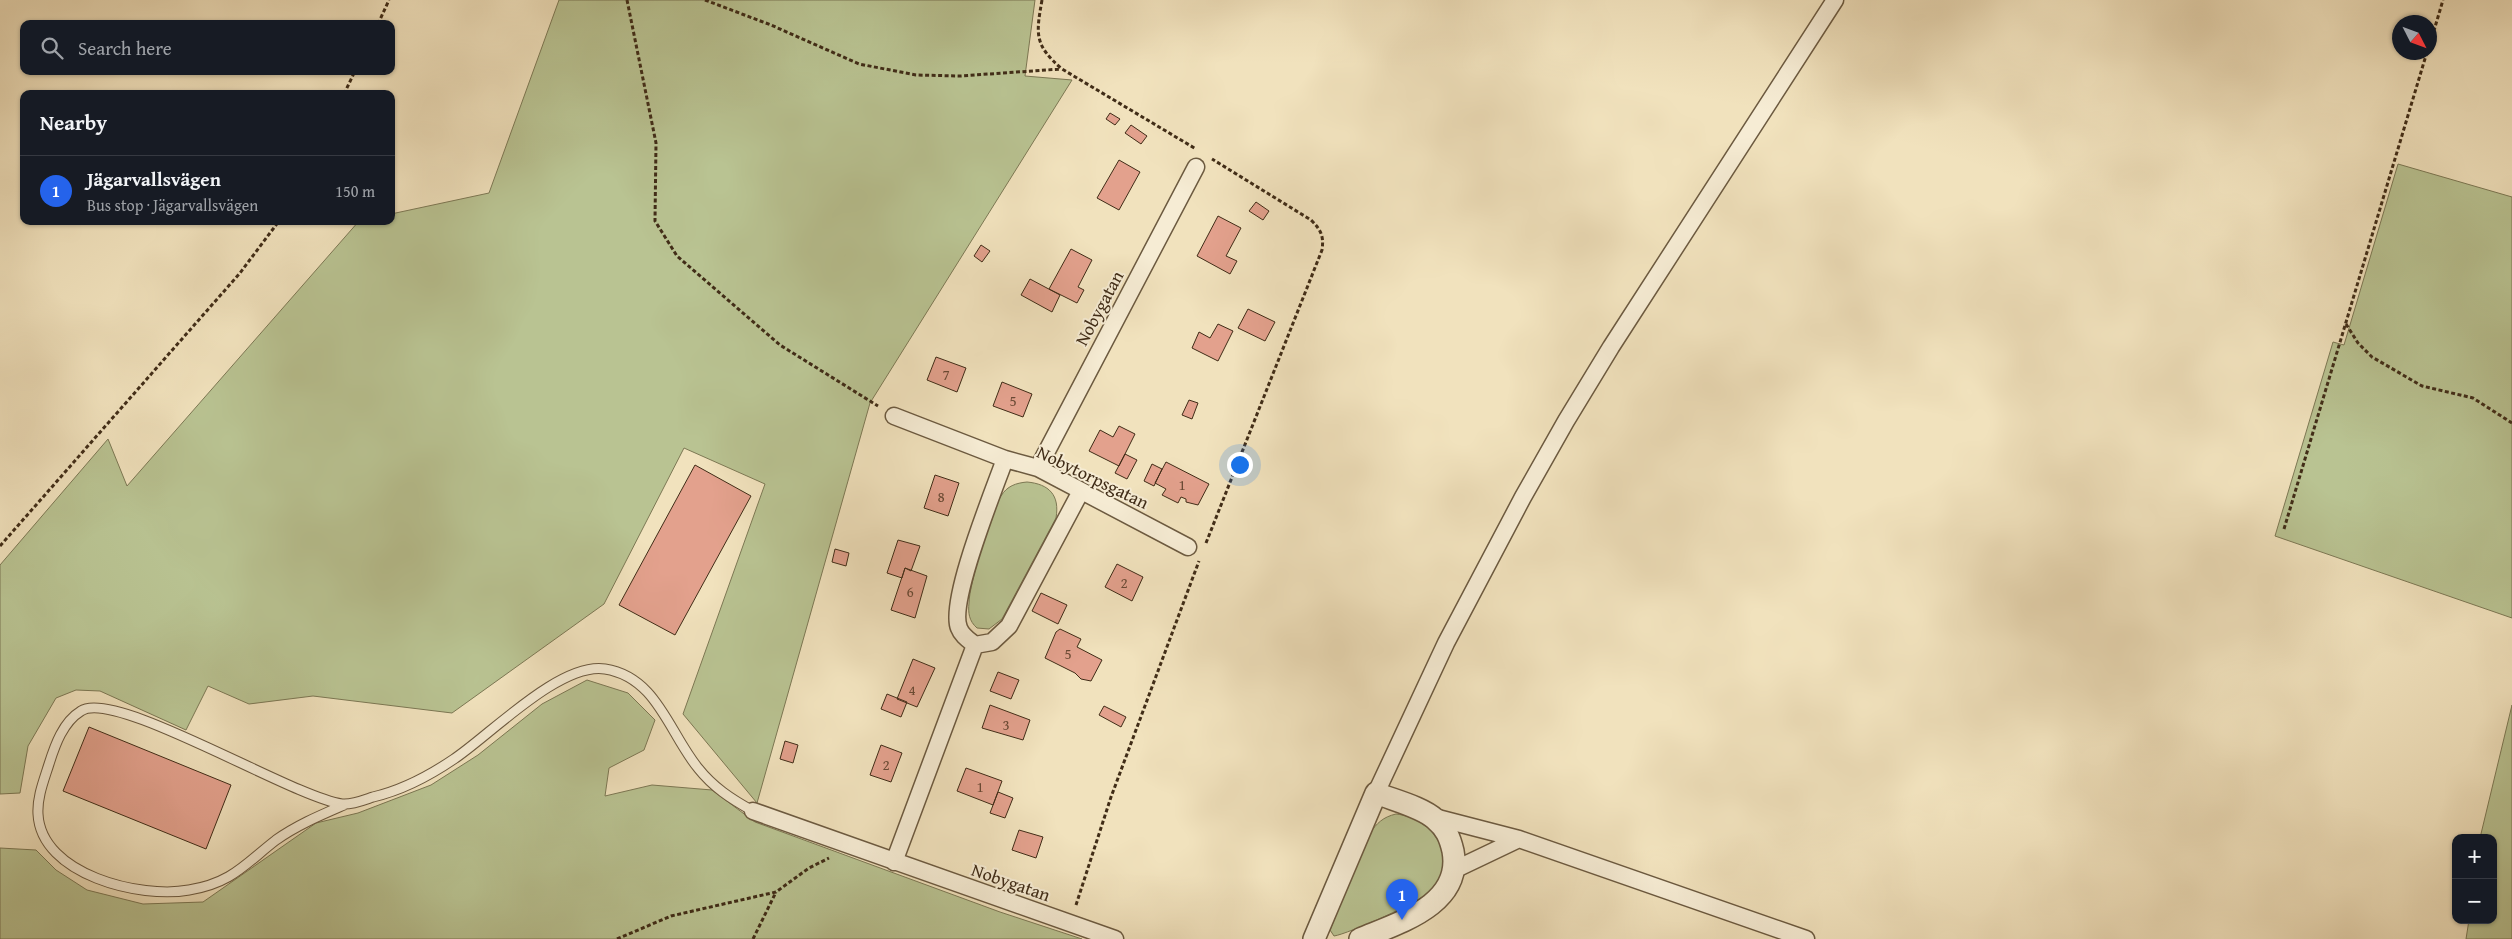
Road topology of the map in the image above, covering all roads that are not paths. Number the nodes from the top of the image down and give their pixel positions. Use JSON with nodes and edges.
{"nodes":[{"id":1,"x":1835,"y":0,"type":"edge"},
{"id":2,"x":1196,"y":166,"type":"dead end"},
{"id":3,"x":894,"y":416,"type":"road end"},
{"id":4,"x":1005,"y":459,"type":"junction"},
{"id":5,"x":1038,"y":468,"type":"junction"},
{"id":6,"x":1081,"y":491,"type":"junction"},
{"id":7,"x":1195,"y":551,"type":"road end"},
{"id":8,"x":975,"y":644,"type":"junction"},
{"id":9,"x":1376,"y":793,"type":"junction"},
{"id":10,"x":344,"y":804,"type":"junction"},
{"id":11,"x":753,"y":811,"type":"joint"},
{"id":12,"x":1434,"y":817,"type":"junction"},
{"id":13,"x":1519,"y":839,"type":"junction"},
{"id":14,"x":894,"y":862,"type":"junction"},
{"id":15,"x":1454,"y":870,"type":"junction"},
{"id":16,"x":1115,"y":939,"type":"edge"},
{"id":17,"x":1314,"y":939,"type":"edge"},
{"id":18,"x":1360,"y":939,"type":"edge"},
{"id":19,"x":1806,"y":939,"type":"edge"}],
"edges":[{"from":1,"to":9,"type":"street"},
{"from":2,"to":5,"type":"street","name":"Nobygatan"},
{"from":3,"to":4,"type":"street","name":"Nobytorpsgatan"},
{"from":4,"to":5,"type":"street","name":"Nobytorpsgatan"},
{"from":4,"to":8,"type":"street"},
{"from":5,"to":6,"type":"street","name":"Nobytorpsgatan"},
{"from":6,"to":7,"type":"street","name":"Nobytorpsgatan"},
{"from":6,"to":8,"type":"street"},
{"from":8,"to":14,"type":"street"},
{"from":9,"to":12,"type":"street"},
{"from":9,"to":17,"type":"street"},
{"from":10,"to":10,"type":"lane"},
{"from":10,"to":11,"type":"lane"},
{"from":11,"to":14,"type":"street","name":"Nobygatan"},
{"from":12,"to":13,"type":"street"},
{"from":12,"to":15,"type":"street"},
{"from":13,"to":15,"type":"street"},
{"from":13,"to":19,"type":"street"},
{"from":14,"to":16,"type":"street","name":"Nobygatan"},
{"from":15,"to":18,"type":"street"}]}
